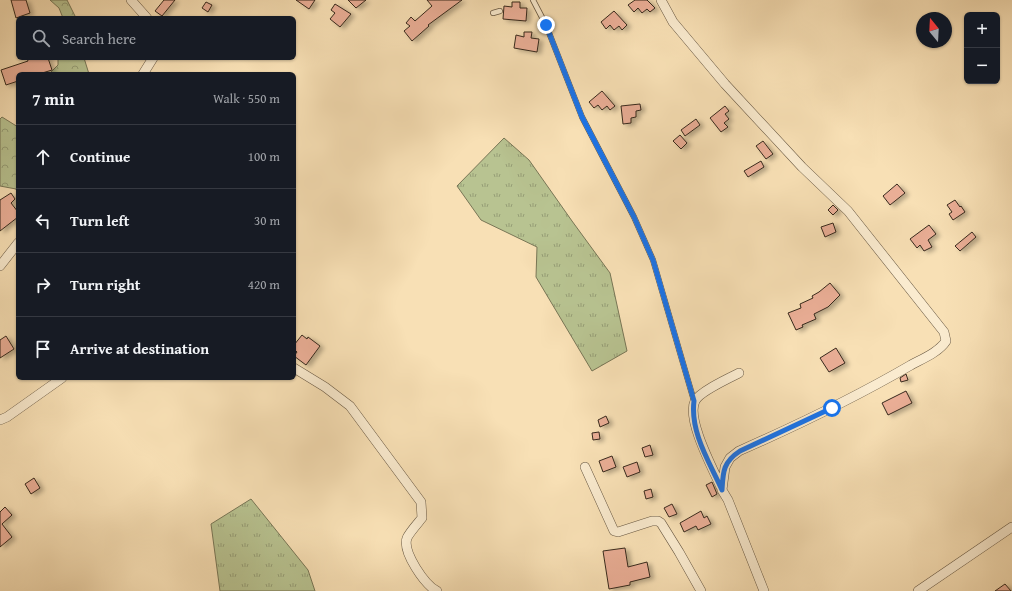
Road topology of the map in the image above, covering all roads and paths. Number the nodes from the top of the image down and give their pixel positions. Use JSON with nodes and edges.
{"nodes":[{"id":1,"x":131,"y":0,"type":"edge"},
{"id":2,"x":533,"y":0,"type":"edge"},
{"id":3,"x":661,"y":0,"type":"edge"},
{"id":4,"x":500,"y":11,"type":"dead end"},
{"id":5,"x":493,"y":13,"type":"dead end"},
{"id":6,"x":144,"y":16,"type":"edge"},
{"id":7,"x":151,"y":60,"type":"edge"},
{"id":8,"x":144,"y":72,"type":"edge"},
{"id":9,"x":16,"y":246,"type":"edge"},
{"id":10,"x":0,"y":266,"type":"edge"},
{"id":11,"x":296,"y":369,"type":"edge"},
{"id":12,"x":739,"y":373,"type":"dead end"},
{"id":13,"x":59,"y":380,"type":"edge"},
{"id":14,"x":694,"y":401,"type":"junction"},
{"id":15,"x":0,"y":420,"type":"edge"},
{"id":16,"x":585,"y":467,"type":"dead end"},
{"id":17,"x":722,"y":490,"type":"junction"},
{"id":18,"x":1012,"y":526,"type":"edge"},
{"id":19,"x":437,"y":591,"type":"edge"},
{"id":20,"x":702,"y":591,"type":"edge"},
{"id":21,"x":764,"y":591,"type":"edge"},
{"id":22,"x":918,"y":591,"type":"edge"}],
"edges":[{"from":1,"to":6,"type":"street"},
{"from":2,"to":14,"type":"lane"},
{"from":3,"to":17,"type":"street"},
{"from":4,"to":5,"type":"lane"},
{"from":7,"to":8,"type":"street"},
{"from":9,"to":10,"type":"street"},
{"from":11,"to":19,"type":"street"},
{"from":12,"to":14,"type":"street"},
{"from":13,"to":15,"type":"street"},
{"from":14,"to":17,"type":"street"},
{"from":16,"to":20,"type":"street"},
{"from":17,"to":21,"type":"street"},
{"from":18,"to":22,"type":"street"}]}
